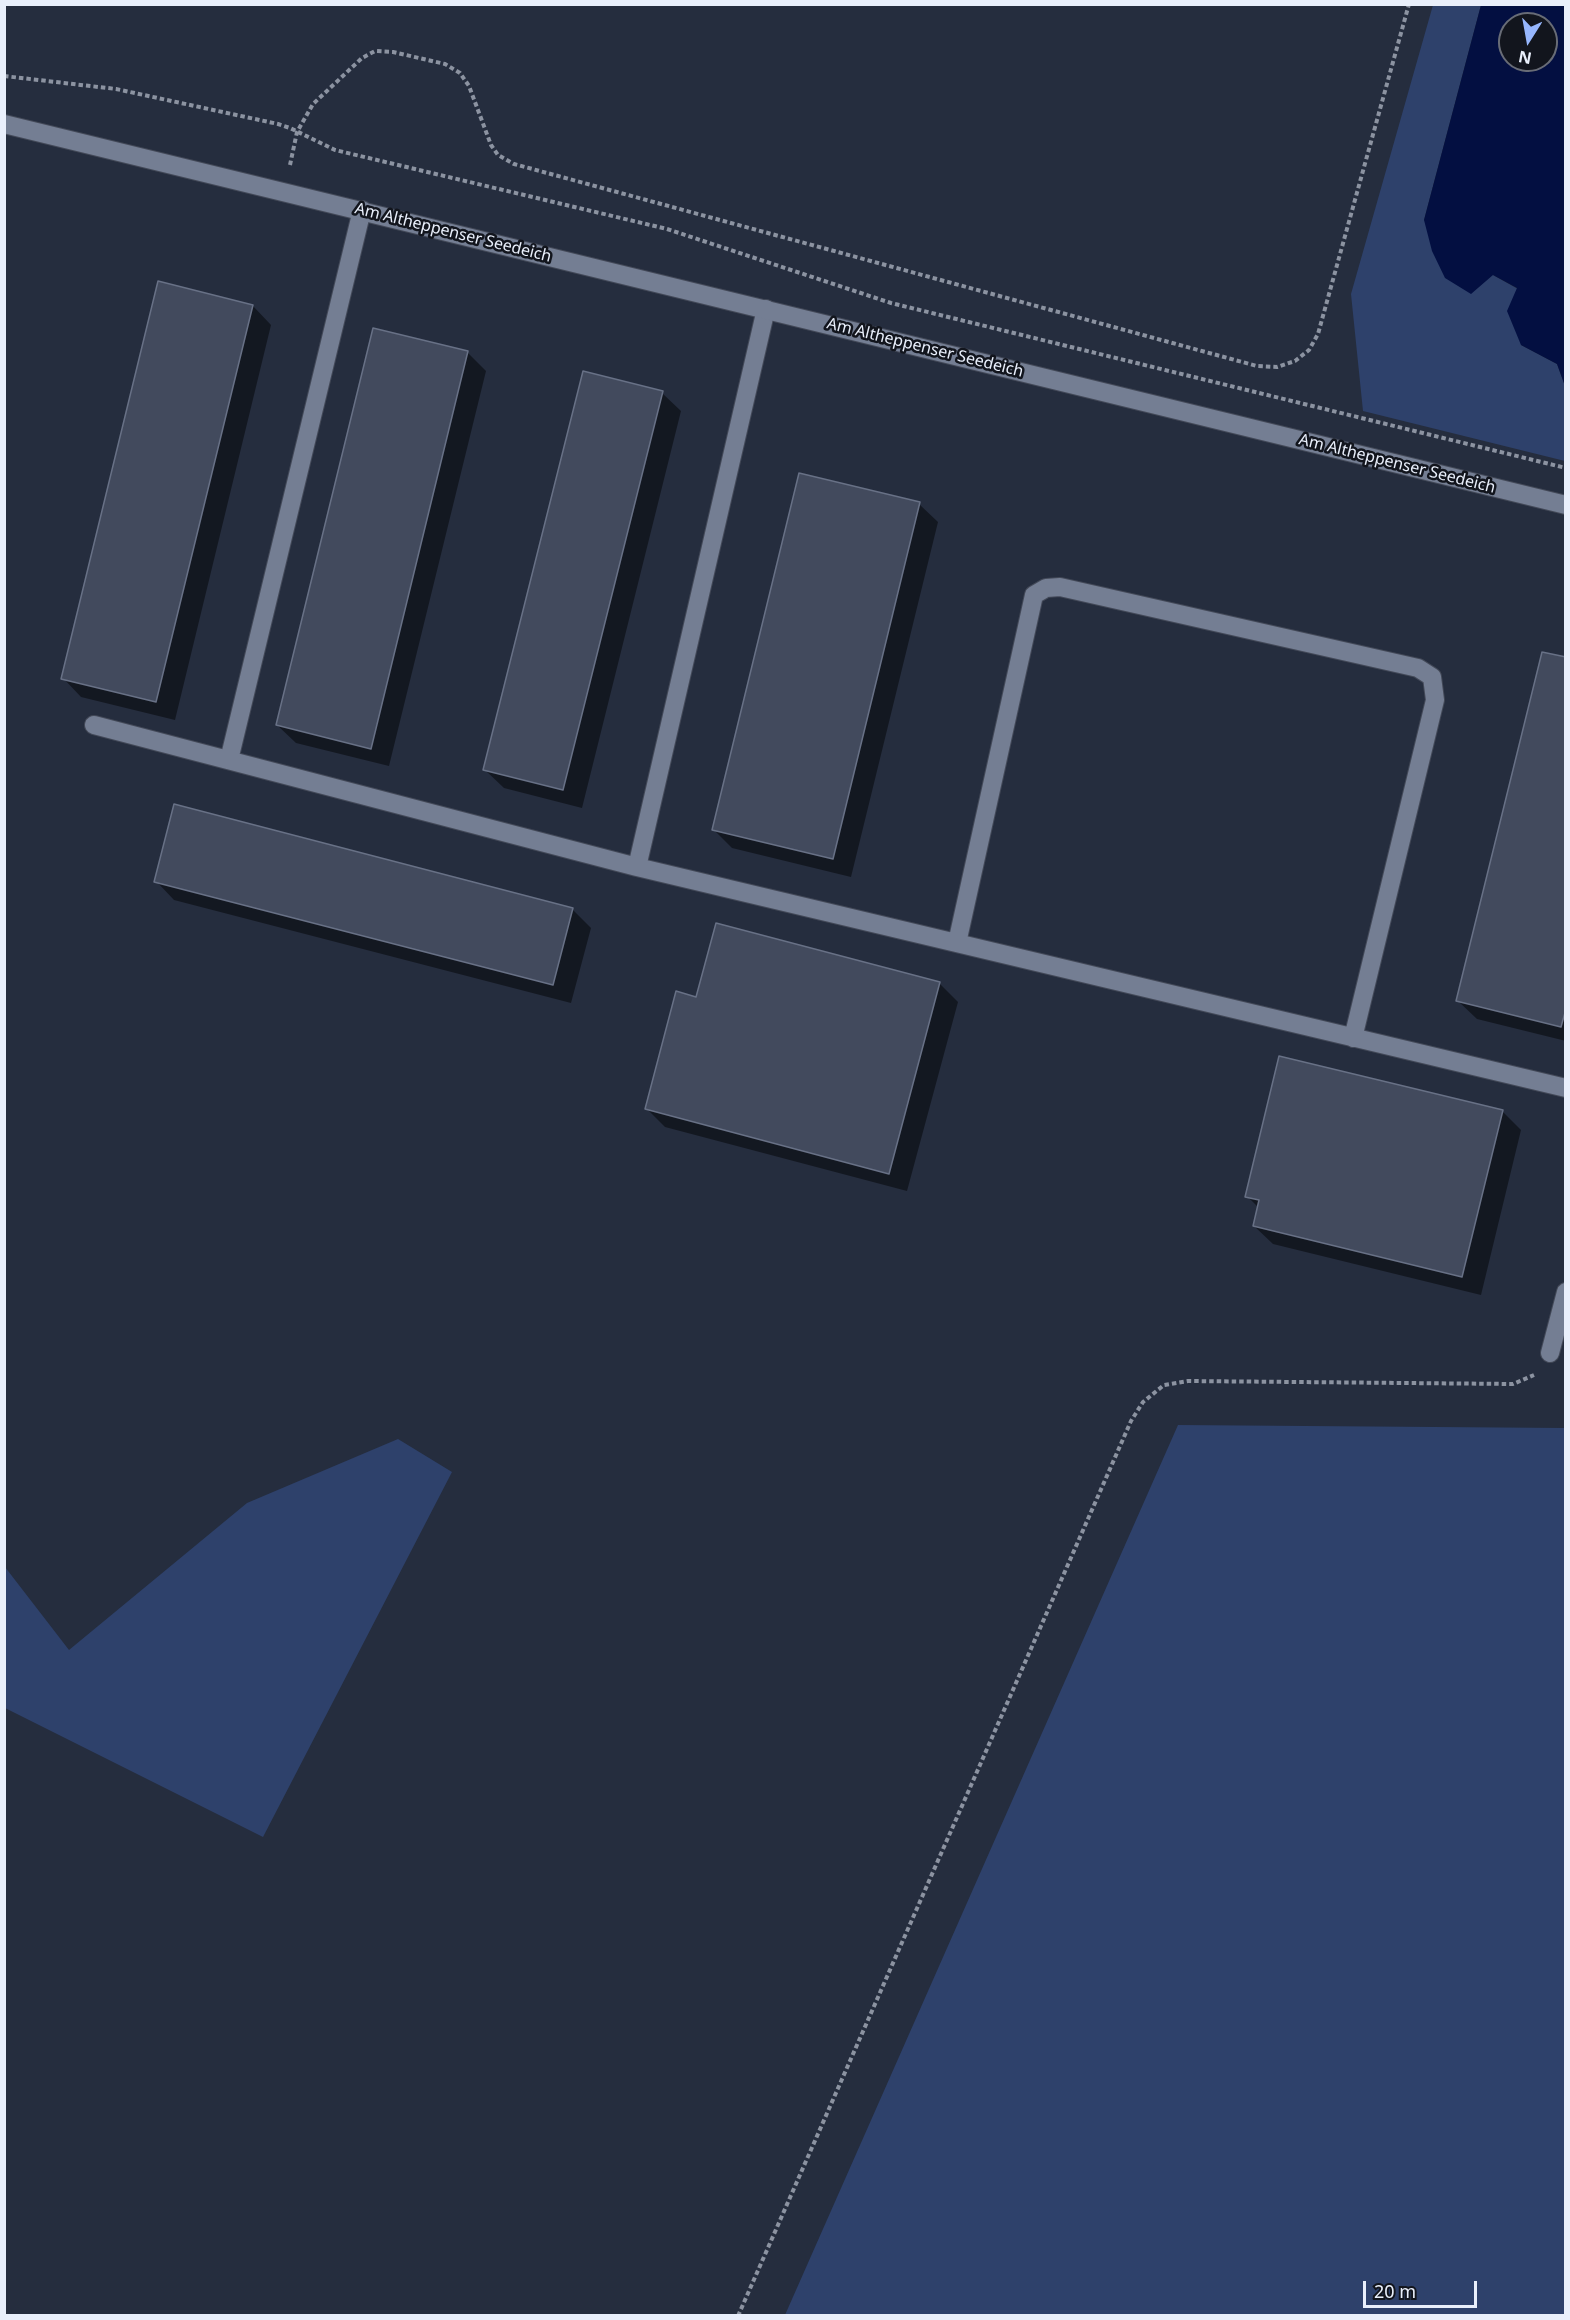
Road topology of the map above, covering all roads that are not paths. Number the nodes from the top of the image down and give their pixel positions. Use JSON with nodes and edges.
{"nodes":[{"id":1,"x":4,"y":124,"type":"edge"},
{"id":2,"x":362,"y":210,"type":"junction"},
{"id":3,"x":766,"y":309,"type":"junction"},
{"id":4,"x":1566,"y":505,"type":"edge"},
{"id":5,"x":94,"y":725,"type":"dead end"},
{"id":6,"x":229,"y":760,"type":"junction"},
{"id":7,"x":637,"y":867,"type":"junction"},
{"id":8,"x":957,"y":943,"type":"junction"},
{"id":9,"x":1353,"y":1038,"type":"junction"},
{"id":10,"x":1566,"y":1088,"type":"edge"},
{"id":11,"x":1566,"y":1292,"type":"edge"},
{"id":12,"x":1550,"y":1353,"type":"road end"}],
"edges":[{"from":1,"to":2,"type":"street","name":"Am Altheppenser Seedeich"},
{"from":2,"to":3,"type":"street","name":"Am Altheppenser Seedeich"},
{"from":2,"to":6,"type":"street"},
{"from":3,"to":4,"type":"street","name":"Am Altheppenser Seedeich"},
{"from":3,"to":7,"type":"street"},
{"from":5,"to":6,"type":"street"},
{"from":6,"to":7,"type":"street"},
{"from":7,"to":8,"type":"street"},
{"from":8,"to":9,"type":"street"},
{"from":8,"to":9,"type":"street"},
{"from":9,"to":10,"type":"street"},
{"from":11,"to":12,"type":"street"}]}
